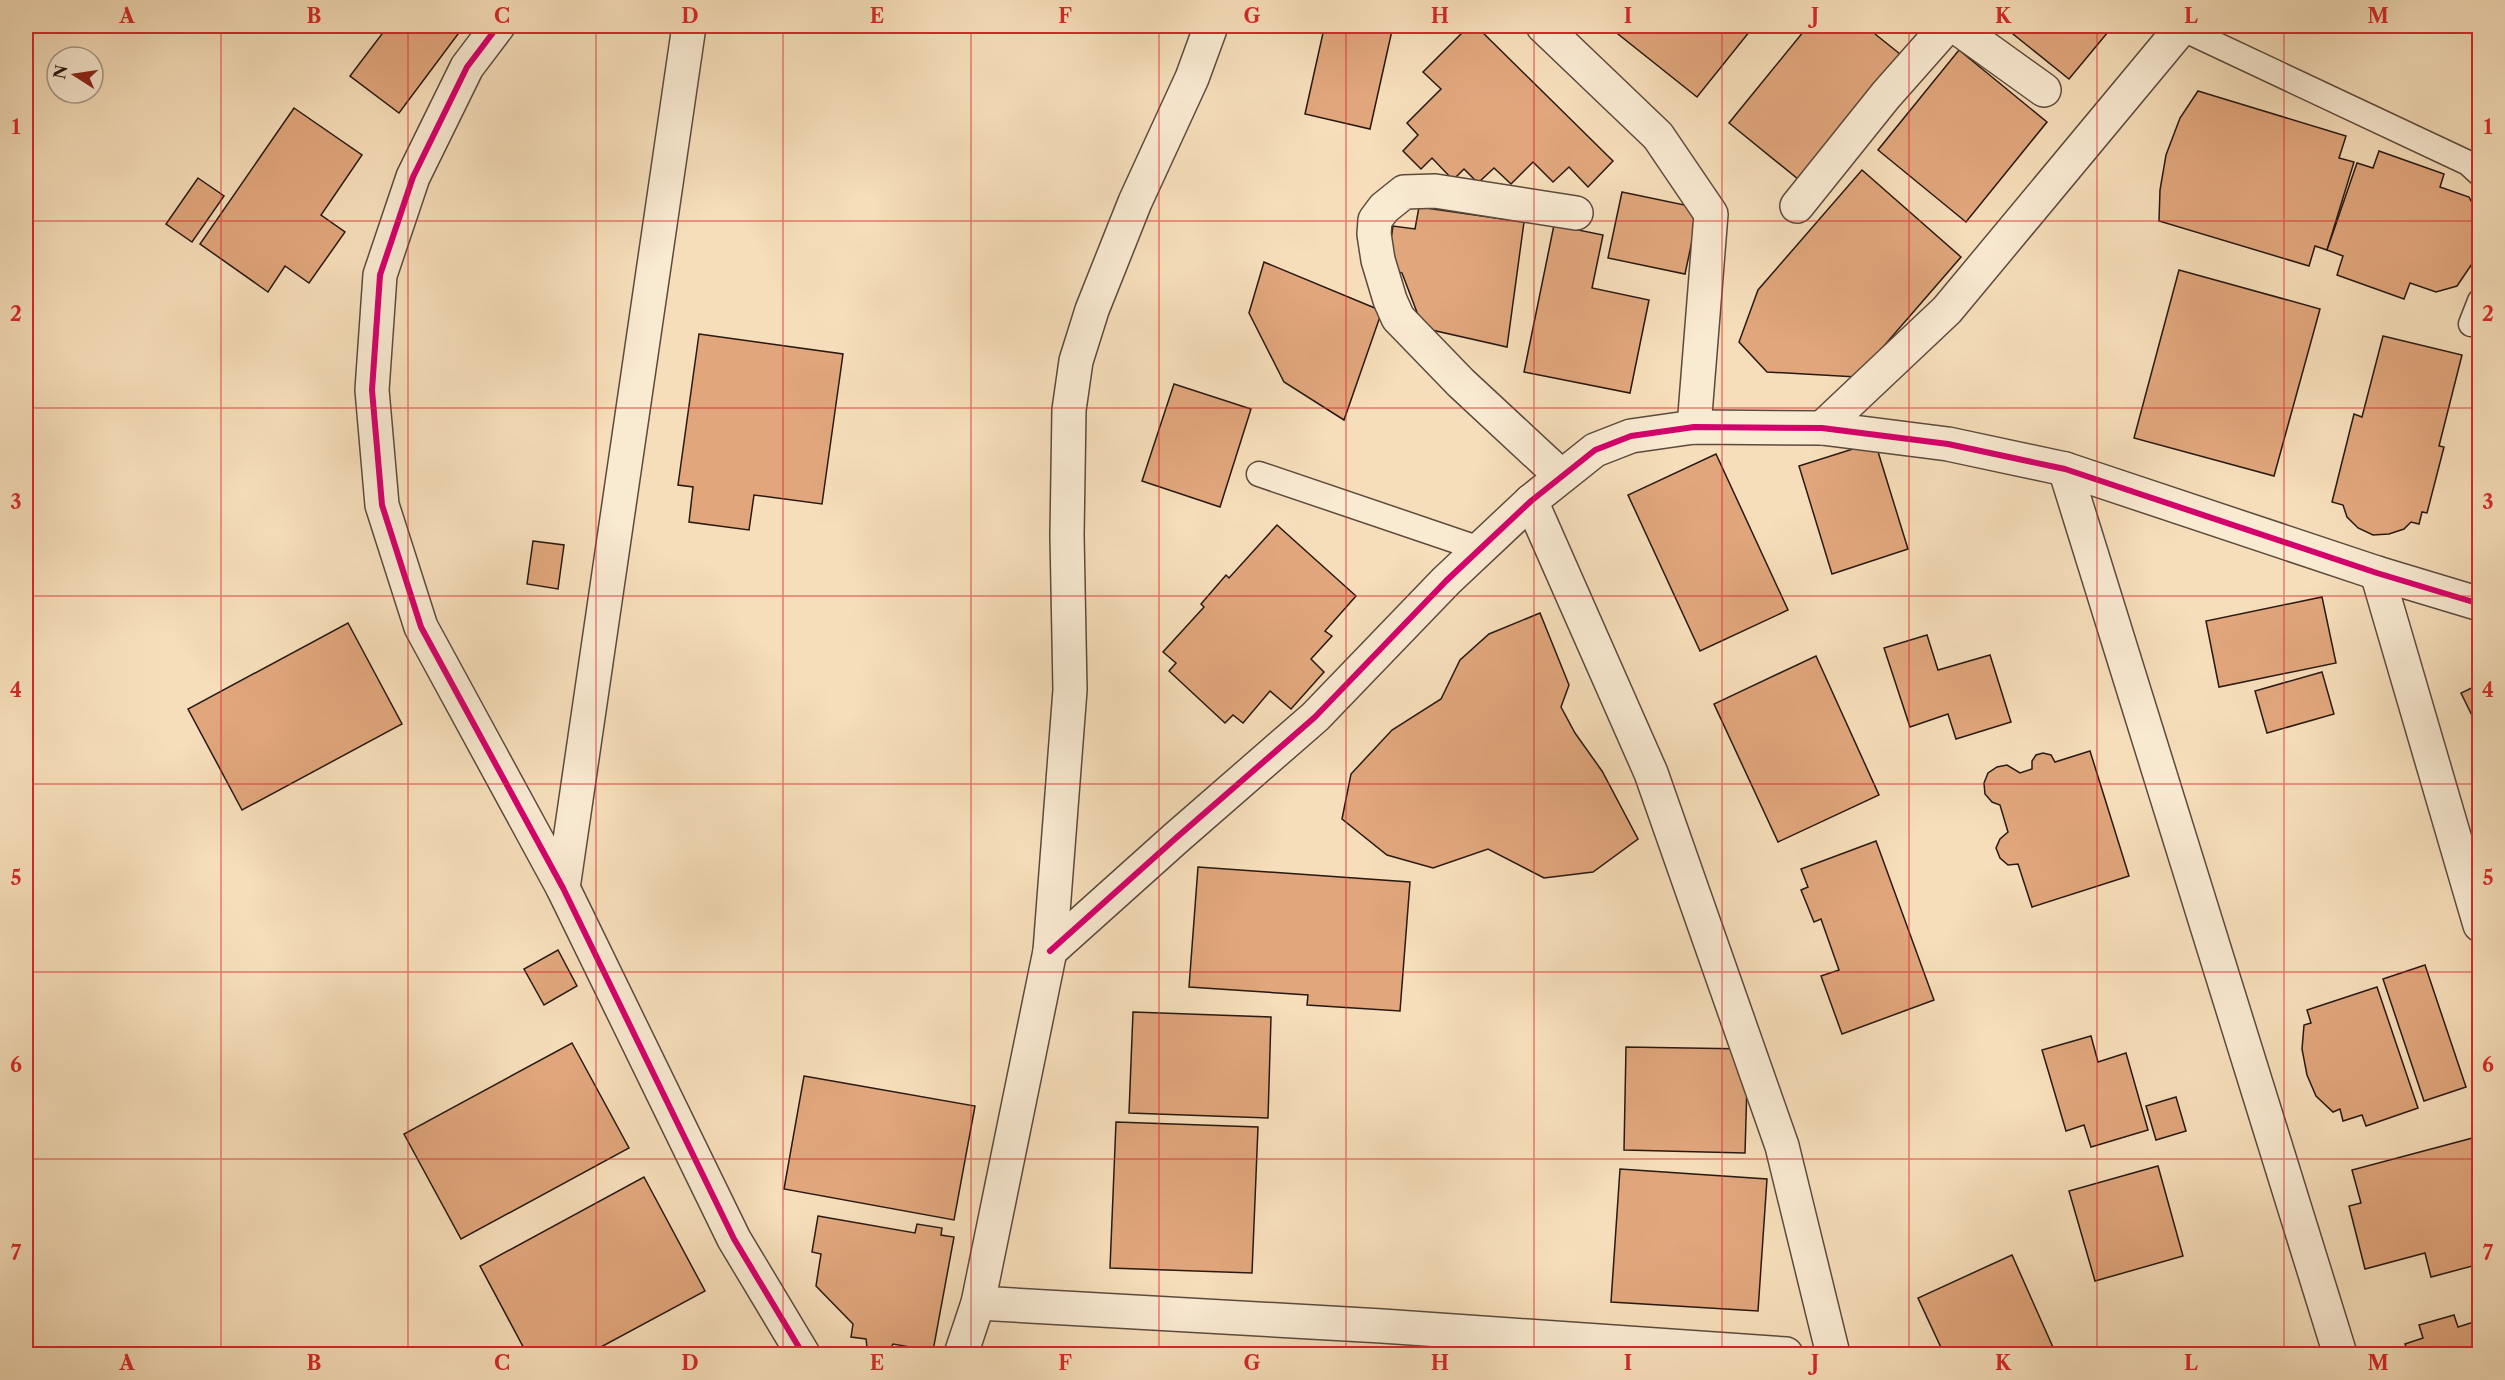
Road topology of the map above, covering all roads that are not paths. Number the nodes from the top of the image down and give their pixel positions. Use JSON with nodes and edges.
{"nodes":[{"id":1,"x":498,"y":26,"type":"edge"},
{"id":2,"x":689,"y":26,"type":"edge"},
{"id":3,"x":1211,"y":26,"type":"edge"},
{"id":4,"x":1543,"y":26,"type":"edge"},
{"id":5,"x":1947,"y":26,"type":"edge"},
{"id":6,"x":1955,"y":26,"type":"edge"},
{"id":7,"x":2182,"y":27,"type":"edge"},
{"id":8,"x":2044,"y":90,"type":"dead end"},
{"id":9,"x":2480,"y":174,"type":"edge"},
{"id":10,"x":1797,"y":206,"type":"dead end"},
{"id":11,"x":1576,"y":213,"type":"dead end"},
{"id":12,"x":2480,"y":301,"type":"edge"},
{"id":13,"x":2471,"y":324,"type":"dead end"},
{"id":14,"x":1694,"y":427,"type":"junction"},
{"id":15,"x":1822,"y":428,"type":"junction"},
{"id":16,"x":2065,"y":469,"type":"junction"},
{"id":17,"x":1259,"y":474,"type":"dead end"},
{"id":18,"x":1560,"y":475,"type":"junction"},
{"id":19,"x":1531,"y":501,"type":"junction"},
{"id":20,"x":1480,"y":549,"type":"junction"},
{"id":21,"x":2377,"y":573,"type":"junction"},
{"id":22,"x":2480,"y":603,"type":"edge"},
{"id":23,"x":563,"y":888,"type":"junction"},
{"id":24,"x":2480,"y":925,"type":"edge"},
{"id":25,"x":1050,"y":951,"type":"junction"},
{"id":26,"x":978,"y":1303,"type":"junction"},
{"id":27,"x":804,"y":1354,"type":"edge"},
{"id":28,"x":961,"y":1354,"type":"edge"},
{"id":29,"x":1786,"y":1354,"type":"edge"},
{"id":30,"x":1833,"y":1354,"type":"edge"},
{"id":31,"x":2340,"y":1354,"type":"edge"}],
"edges":[{"from":1,"to":23,"type":"street"},
{"from":2,"to":23,"type":"street"},
{"from":3,"to":25,"type":"street"},
{"from":4,"to":14,"type":"street"},
{"from":5,"to":10,"type":"street"},
{"from":6,"to":8,"type":"street"},
{"from":7,"to":9,"type":"lane"},
{"from":7,"to":15,"type":"street"},
{"from":11,"to":18,"type":"street"},
{"from":12,"to":13,"type":"lane"},
{"from":14,"to":15,"type":"street"},
{"from":14,"to":18,"type":"street"},
{"from":15,"to":16,"type":"street"},
{"from":16,"to":21,"type":"street"},
{"from":16,"to":31,"type":"street"},
{"from":17,"to":20,"type":"lane"},
{"from":18,"to":19,"type":"street"},
{"from":19,"to":20,"type":"street"},
{"from":19,"to":30,"type":"street"},
{"from":20,"to":25,"type":"street"},
{"from":21,"to":22,"type":"street"},
{"from":21,"to":24,"type":"street"},
{"from":23,"to":27,"type":"street"},
{"from":25,"to":26,"type":"street"},
{"from":26,"to":28,"type":"street"},
{"from":26,"to":29,"type":"street"}]}
